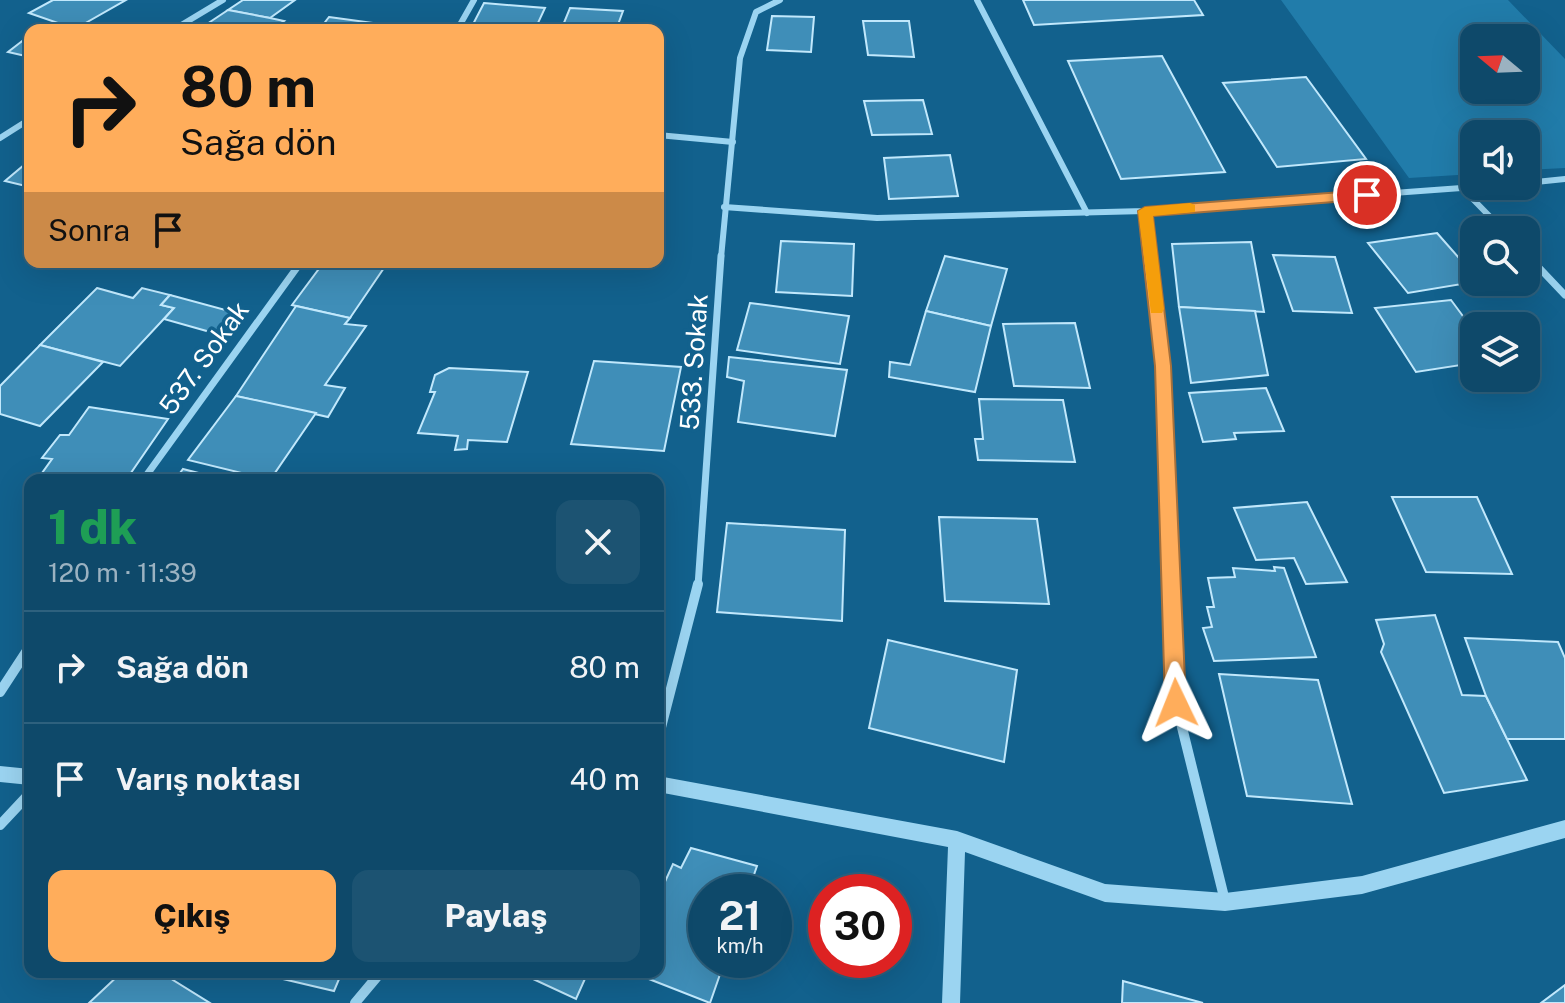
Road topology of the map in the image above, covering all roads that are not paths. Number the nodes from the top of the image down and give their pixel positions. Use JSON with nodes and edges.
{"nodes":[{"id":1,"x":223,"y":0,"type":"edge"},
{"id":2,"x":474,"y":0,"type":"edge"},
{"id":3,"x":780,"y":0,"type":"edge"},
{"id":4,"x":977,"y":0,"type":"edge"},
{"id":5,"x":183,"y":24,"type":"edge"},
{"id":6,"x":460,"y":24,"type":"edge"},
{"id":7,"x":24,"y":123,"type":"edge"},
{"id":8,"x":664,"y":136,"type":"edge"},
{"id":9,"x":0,"y":138,"type":"edge"},
{"id":10,"x":733,"y":142,"type":"junction"},
{"id":11,"x":1565,"y":179,"type":"edge"},
{"id":12,"x":1540,"y":182,"type":"edge"},
{"id":13,"x":1460,"y":188,"type":"edge"},
{"id":14,"x":1474,"y":200,"type":"edge"},
{"id":15,"x":724,"y":207,"type":"junction"},
{"id":16,"x":1145,"y":211,"type":"junction"},
{"id":17,"x":1087,"y":213,"type":"junction"},
{"id":18,"x":1489,"y":216,"type":"edge"},
{"id":19,"x":297,"y":268,"type":"edge"},
{"id":20,"x":1540,"y":269,"type":"edge"},
{"id":21,"x":1565,"y":295,"type":"edge"},
{"id":22,"x":147,"y":474,"type":"edge"},
{"id":23,"x":24,"y":655,"type":"edge"},
{"id":24,"x":0,"y":692,"type":"edge"},
{"id":25,"x":664,"y":716,"type":"edge"},
{"id":26,"x":0,"y":774,"type":"edge"},
{"id":27,"x":24,"y":776,"type":"edge"},
{"id":28,"x":664,"y":785,"type":"edge"},
{"id":29,"x":24,"y":799,"type":"edge"},
{"id":30,"x":0,"y":825,"type":"edge"},
{"id":31,"x":1565,"y":829,"type":"edge"},
{"id":32,"x":957,"y":840,"type":"junction"},
{"id":33,"x":1225,"y":902,"type":"junction"},
{"id":34,"x":376,"y":978,"type":"edge"},
{"id":35,"x":355,"y":1003,"type":"edge"},
{"id":36,"x":951,"y":1003,"type":"edge"}],
"edges":[{"from":1,"to":5,"type":"street"},
{"from":2,"to":6,"type":"street"},
{"from":3,"to":10,"type":"street","name":"533. Sokak"},
{"from":4,"to":17,"type":"street"},
{"from":7,"to":9,"type":"street"},
{"from":8,"to":10,"type":"street"},
{"from":10,"to":15,"type":"street","name":"533. Sokak"},
{"from":11,"to":12,"type":"street"},
{"from":13,"to":16,"type":"street"},
{"from":14,"to":18,"type":"street"},
{"from":15,"to":17,"type":"street"},
{"from":15,"to":25,"type":"street","name":"533. Sokak"},
{"from":16,"to":17,"type":"street"},
{"from":16,"to":33,"type":"street"},
{"from":19,"to":22,"type":"street","name":"537. Sokak"},
{"from":20,"to":21,"type":"street"},
{"from":23,"to":24,"type":"street"},
{"from":26,"to":27,"type":"street"},
{"from":28,"to":32,"type":"street"},
{"from":29,"to":30,"type":"street"},
{"from":31,"to":33,"type":"street"},
{"from":32,"to":33,"type":"street"},
{"from":32,"to":36,"type":"street"},
{"from":34,"to":35,"type":"street"}]}
